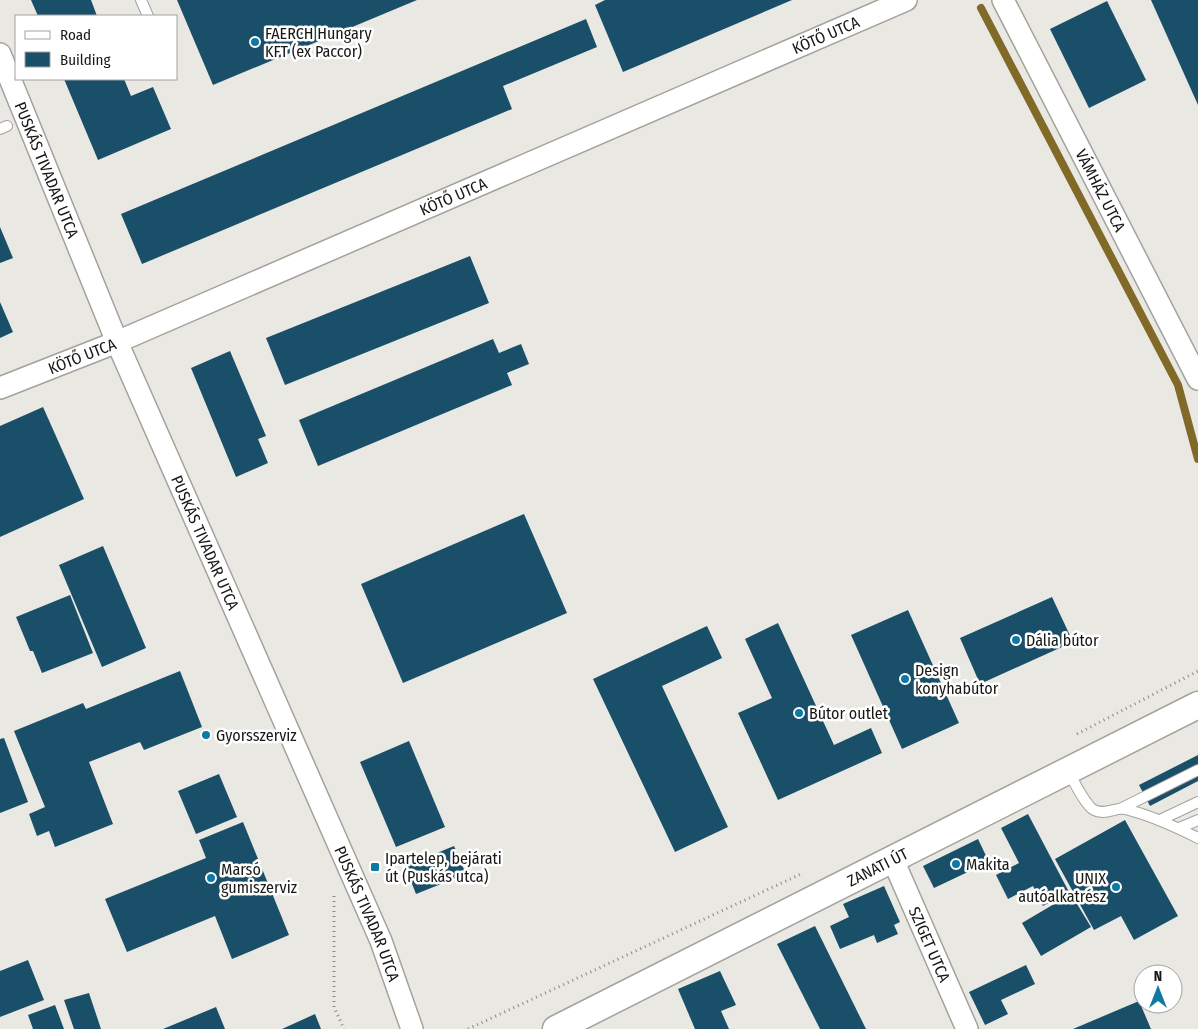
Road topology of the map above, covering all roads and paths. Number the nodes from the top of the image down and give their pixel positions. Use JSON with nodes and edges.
{"nodes":[{"id":1,"x":141,"y":0,"type":"edge"},
{"id":2,"x":906,"y":0,"type":"edge"},
{"id":3,"x":1003,"y":0,"type":"edge"},
{"id":4,"x":148,"y":15,"type":"edge"},
{"id":5,"x":0,"y":54,"type":"edge"},
{"id":6,"x":117,"y":342,"type":"junction"},
{"id":7,"x":1198,"y":379,"type":"edge"},
{"id":8,"x":0,"y":388,"type":"edge"},
{"id":9,"x":1198,"y":671,"type":"edge"},
{"id":10,"x":1198,"y":705,"type":"edge"},
{"id":11,"x":1074,"y":736,"type":"dead end"},
{"id":12,"x":1068,"y":770,"type":"junction"},
{"id":13,"x":1198,"y":770,"type":"edge"},
{"id":14,"x":1198,"y":802,"type":"edge"},
{"id":15,"x":1122,"y":808,"type":"junction"},
{"id":16,"x":1160,"y":820,"type":"junction"},
{"id":17,"x":1198,"y":820,"type":"edge"},
{"id":18,"x":1180,"y":828,"type":"junction"},
{"id":19,"x":1198,"y":838,"type":"edge"},
{"id":20,"x":893,"y":860,"type":"junction"},
{"id":21,"x":809,"y":870,"type":"dead end"},
{"id":22,"x":334,"y":922,"type":"dead end"},
{"id":23,"x":344,"y":1029,"type":"edge"},
{"id":24,"x":412,"y":1029,"type":"edge"},
{"id":25,"x":468,"y":1029,"type":"edge"},
{"id":26,"x":556,"y":1029,"type":"edge"},
{"id":27,"x":967,"y":1029,"type":"edge"}],
"edges":[{"from":1,"to":4,"type":"lane"},
{"from":2,"to":6,"type":"street","name":"KÖTŐ UTCA"},
{"from":3,"to":7,"type":"street","name":"VÁMHÁZ UTCA"},
{"from":5,"to":6,"type":"street","name":"PUSKÁS TIVADAR UTCA"},
{"from":6,"to":8,"type":"street","name":"KÖTŐ UTCA"},
{"from":6,"to":24,"type":"street","name":"PUSKÁS TIVADAR UTCA"},
{"from":9,"to":11,"type":"path"},
{"from":10,"to":12,"type":"street","name":"ZANATI ÚT"},
{"from":12,"to":15,"type":"lane"},
{"from":12,"to":20,"type":"street","name":"ZANATI ÚT"},
{"from":13,"to":15,"type":"lane"},
{"from":14,"to":16,"type":"lane"},
{"from":15,"to":16,"type":"lane"},
{"from":16,"to":18,"type":"lane"},
{"from":17,"to":18,"type":"lane"},
{"from":18,"to":19,"type":"lane"},
{"from":20,"to":26,"type":"street","name":"ZANATI ÚT"},
{"from":20,"to":27,"type":"street","name":"SZIGET UTCA"},
{"from":21,"to":25,"type":"path"},
{"from":22,"to":23,"type":"path"}]}
